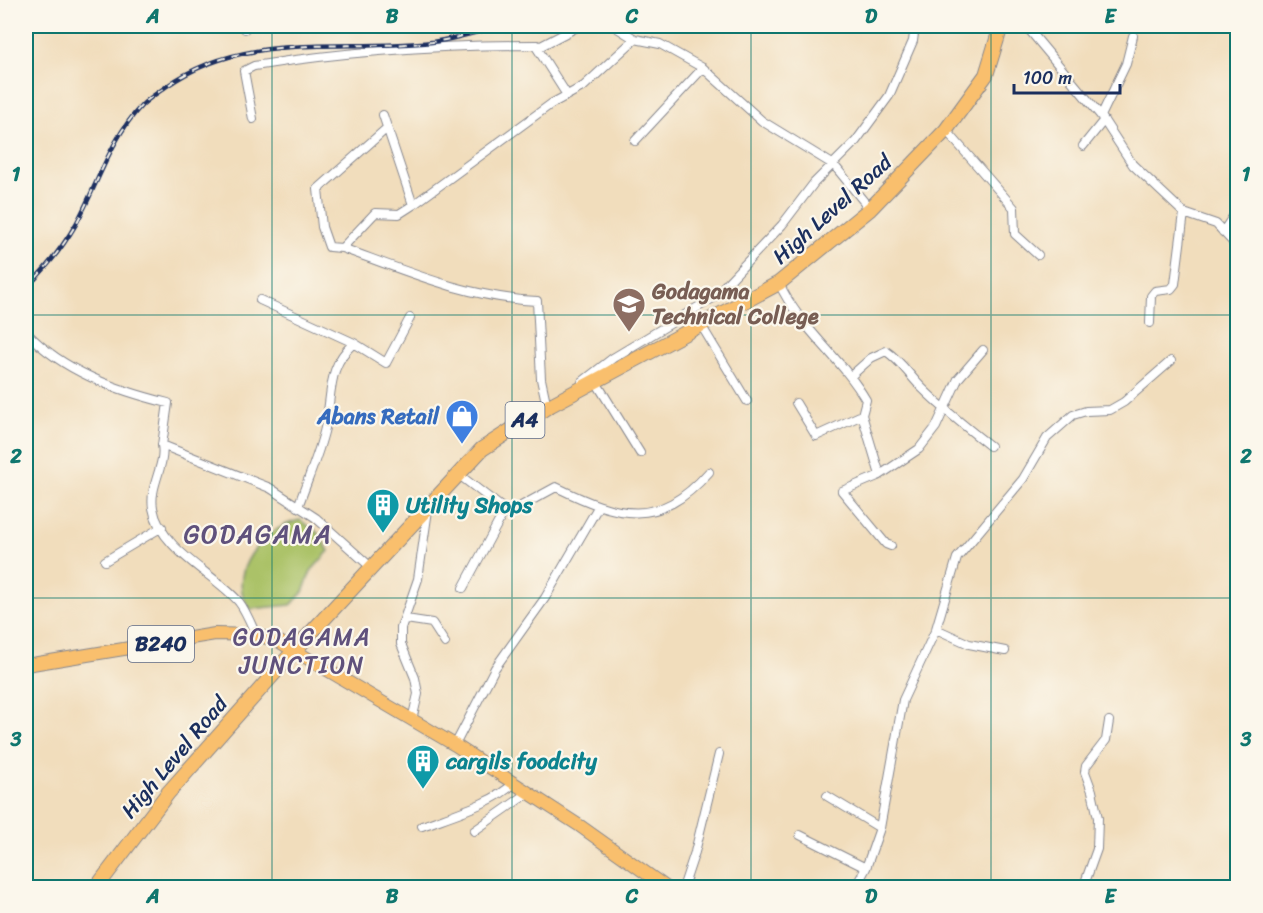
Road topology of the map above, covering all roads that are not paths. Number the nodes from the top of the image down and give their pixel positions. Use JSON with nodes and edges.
{"nodes":[{"id":1,"x":579,"y":26,"type":"edge"},
{"id":2,"x":614,"y":26,"type":"edge"},
{"id":3,"x":915,"y":26,"type":"edge"},
{"id":4,"x":1001,"y":26,"type":"edge"},
{"id":5,"x":1026,"y":26,"type":"edge"},
{"id":6,"x":1133,"y":36,"type":"dead end"},
{"id":7,"x":635,"y":39,"type":"junction"},
{"id":8,"x":537,"y":45,"type":"junction"},
{"id":9,"x":703,"y":68,"type":"junction"},
{"id":10,"x":567,"y":95,"type":"junction"},
{"id":11,"x":383,"y":115,"type":"dead end"},
{"id":12,"x":1102,"y":118,"type":"junction"},
{"id":13,"x":253,"y":119,"type":"dead end"},
{"id":14,"x":387,"y":128,"type":"junction"},
{"id":15,"x":946,"y":130,"type":"junction"},
{"id":16,"x":635,"y":141,"type":"dead end"},
{"id":17,"x":1083,"y":146,"type":"dead end"},
{"id":18,"x":834,"y":165,"type":"junction"},
{"id":19,"x":413,"y":205,"type":"junction"},
{"id":20,"x":870,"y":208,"type":"junction"},
{"id":21,"x":1238,"y":209,"type":"edge"},
{"id":22,"x":1184,"y":213,"type":"junction"},
{"id":23,"x":1223,"y":232,"type":"junction"},
{"id":24,"x":342,"y":248,"type":"junction"},
{"id":25,"x":1238,"y":253,"type":"edge"},
{"id":26,"x":1038,"y":255,"type":"dead end"},
{"id":27,"x":779,"y":283,"type":"junction"},
{"id":28,"x":260,"y":300,"type":"dead end"},
{"id":29,"x":410,"y":318,"type":"dead end"},
{"id":30,"x":1150,"y":323,"type":"dead end"},
{"id":31,"x":701,"y":325,"type":"junction"},
{"id":32,"x":26,"y":332,"type":"edge"},
{"id":33,"x":354,"y":343,"type":"junction"},
{"id":34,"x":983,"y":351,"type":"dead end"},
{"id":35,"x":1171,"y":361,"type":"dead end"},
{"id":36,"x":852,"y":375,"type":"junction"},
{"id":37,"x":596,"y":382,"type":"junction"},
{"id":38,"x":747,"y":401,"type":"dead end"},
{"id":39,"x":796,"y":403,"type":"dead end"},
{"id":40,"x":552,"y":404,"type":"junction"},
{"id":41,"x":944,"y":409,"type":"junction"},
{"id":42,"x":862,"y":416,"type":"junction"},
{"id":43,"x":162,"y":445,"type":"junction"},
{"id":44,"x":990,"y":446,"type":"dead end"},
{"id":45,"x":640,"y":453,"type":"dead end"},
{"id":46,"x":709,"y":472,"type":"dead end"},
{"id":47,"x":458,"y":474,"type":"junction"},
{"id":48,"x":880,"y":475,"type":"junction"},
{"id":49,"x":298,"y":507,"type":"junction"},
{"id":50,"x":598,"y":507,"type":"junction"},
{"id":51,"x":428,"y":510,"type":"junction"},
{"id":52,"x":505,"y":510,"type":"junction"},
{"id":53,"x":162,"y":527,"type":"junction"},
{"id":54,"x":891,"y":546,"type":"dead end"},
{"id":55,"x":105,"y":561,"type":"dead end"},
{"id":56,"x":373,"y":569,"type":"junction"},
{"id":57,"x":463,"y":588,"type":"dead end"},
{"id":58,"x":406,"y":619,"type":"junction"},
{"id":59,"x":936,"y":629,"type":"junction"},
{"id":60,"x":256,"y":635,"type":"junction"},
{"id":61,"x":445,"y":643,"type":"dead end"},
{"id":62,"x":294,"y":651,"type":"junction"},
{"id":63,"x":1005,"y":651,"type":"dead end"},
{"id":64,"x":26,"y":665,"type":"edge"},
{"id":65,"x":412,"y":720,"type":"junction"},
{"id":66,"x":1109,"y":721,"type":"dead end"},
{"id":67,"x":455,"y":745,"type":"junction"},
{"id":68,"x":719,"y":754,"type":"dead end"},
{"id":69,"x":514,"y":783,"type":"junction"},
{"id":70,"x":528,"y":794,"type":"junction"},
{"id":71,"x":827,"y":796,"type":"dead end"},
{"id":72,"x":422,"y":826,"type":"dead end"},
{"id":73,"x":880,"y":828,"type":"junction"},
{"id":74,"x":474,"y":831,"type":"dead end"},
{"id":75,"x":800,"y":835,"type":"dead end"},
{"id":76,"x":866,"y":868,"type":"junction"},
{"id":77,"x":96,"y":888,"type":"edge"},
{"id":78,"x":667,"y":888,"type":"edge"},
{"id":79,"x":683,"y":888,"type":"edge"},
{"id":80,"x":855,"y":888,"type":"edge"},
{"id":81,"x":1083,"y":888,"type":"edge"}],
"edges":[{"from":1,"to":8,"type":"street"},
{"from":2,"to":7,"type":"street"},
{"from":3,"to":18,"type":"street"},
{"from":4,"to":15,"type":"highway","name":"High Level Road","number":"A4"},
{"from":5,"to":12,"type":"street"},
{"from":6,"to":12,"type":"street"},
{"from":7,"to":9,"type":"street"},
{"from":7,"to":10,"type":"street"},
{"from":8,"to":10,"type":"street"},
{"from":8,"to":13,"type":"street"},
{"from":9,"to":16,"type":"street"},
{"from":9,"to":18,"type":"street"},
{"from":10,"to":19,"type":"street"},
{"from":11,"to":14,"type":"street"},
{"from":12,"to":17,"type":"street"},
{"from":12,"to":22,"type":"street"},
{"from":14,"to":19,"type":"street"},
{"from":14,"to":24,"type":"street"},
{"from":15,"to":20,"type":"highway","name":"High Level Road","number":"A4"},
{"from":15,"to":26,"type":"street"},
{"from":18,"to":20,"type":"street"},
{"from":18,"to":40,"type":"street"},
{"from":19,"to":24,"type":"street"},
{"from":20,"to":27,"type":"highway","name":"High Level Road","number":"A4"},
{"from":21,"to":23,"type":"street"},
{"from":22,"to":23,"type":"street"},
{"from":22,"to":30,"type":"street"},
{"from":23,"to":25,"type":"street"},
{"from":24,"to":40,"type":"street"},
{"from":27,"to":31,"type":"highway","name":"High Level Road","number":"A4"},
{"from":27,"to":36,"type":"street"},
{"from":28,"to":33,"type":"street"},
{"from":29,"to":33,"type":"street"},
{"from":31,"to":37,"type":"highway","name":"High Level Road","number":"A4"},
{"from":31,"to":38,"type":"street"},
{"from":32,"to":43,"type":"street"},
{"from":33,"to":49,"type":"street"},
{"from":34,"to":41,"type":"street"},
{"from":35,"to":59,"type":"street"},
{"from":36,"to":41,"type":"street"},
{"from":36,"to":42,"type":"street"},
{"from":37,"to":40,"type":"highway","name":"High Level Road","number":"A4"},
{"from":37,"to":45,"type":"street"},
{"from":39,"to":42,"type":"street"},
{"from":40,"to":47,"type":"highway","name":"High Level Road","number":"A4"},
{"from":41,"to":44,"type":"street"},
{"from":41,"to":48,"type":"street"},
{"from":42,"to":48,"type":"street"},
{"from":43,"to":49,"type":"street"},
{"from":43,"to":53,"type":"street"},
{"from":46,"to":50,"type":"street"},
{"from":47,"to":51,"type":"highway","name":"High Level Road","number":"A4"},
{"from":47,"to":52,"type":"street"},
{"from":48,"to":54,"type":"street"},
{"from":49,"to":56,"type":"street"},
{"from":50,"to":52,"type":"street"},
{"from":50,"to":67,"type":"street"},
{"from":51,"to":56,"type":"highway","name":"High Level Road","number":"A4"},
{"from":51,"to":58,"type":"street"},
{"from":52,"to":57,"type":"street"},
{"from":53,"to":55,"type":"street"},
{"from":53,"to":60,"type":"street"},
{"from":56,"to":62,"type":"highway","name":"High Level Road","number":"A4"},
{"from":58,"to":61,"type":"street"},
{"from":58,"to":65,"type":"street"},
{"from":59,"to":63,"type":"street"},
{"from":59,"to":73,"type":"street"},
{"from":60,"to":62,"type":"main road","number":"B240"},
{"from":60,"to":64,"type":"main road","number":"B240"},
{"from":62,"to":65,"type":"main road","number":"B240"},
{"from":62,"to":77,"type":"highway","name":"High Level Road","number":"A4"},
{"from":65,"to":67,"type":"main road","number":"B240"},
{"from":66,"to":81,"type":"street"},
{"from":67,"to":69,"type":"main road","number":"B240"},
{"from":68,"to":79,"type":"street"},
{"from":69,"to":70,"type":"main road","number":"B240"},
{"from":69,"to":72,"type":"street"},
{"from":70,"to":74,"type":"street"},
{"from":70,"to":78,"type":"main road","number":"B240"},
{"from":71,"to":73,"type":"street"},
{"from":73,"to":76,"type":"street"},
{"from":75,"to":76,"type":"street"},
{"from":76,"to":80,"type":"street"}]}
